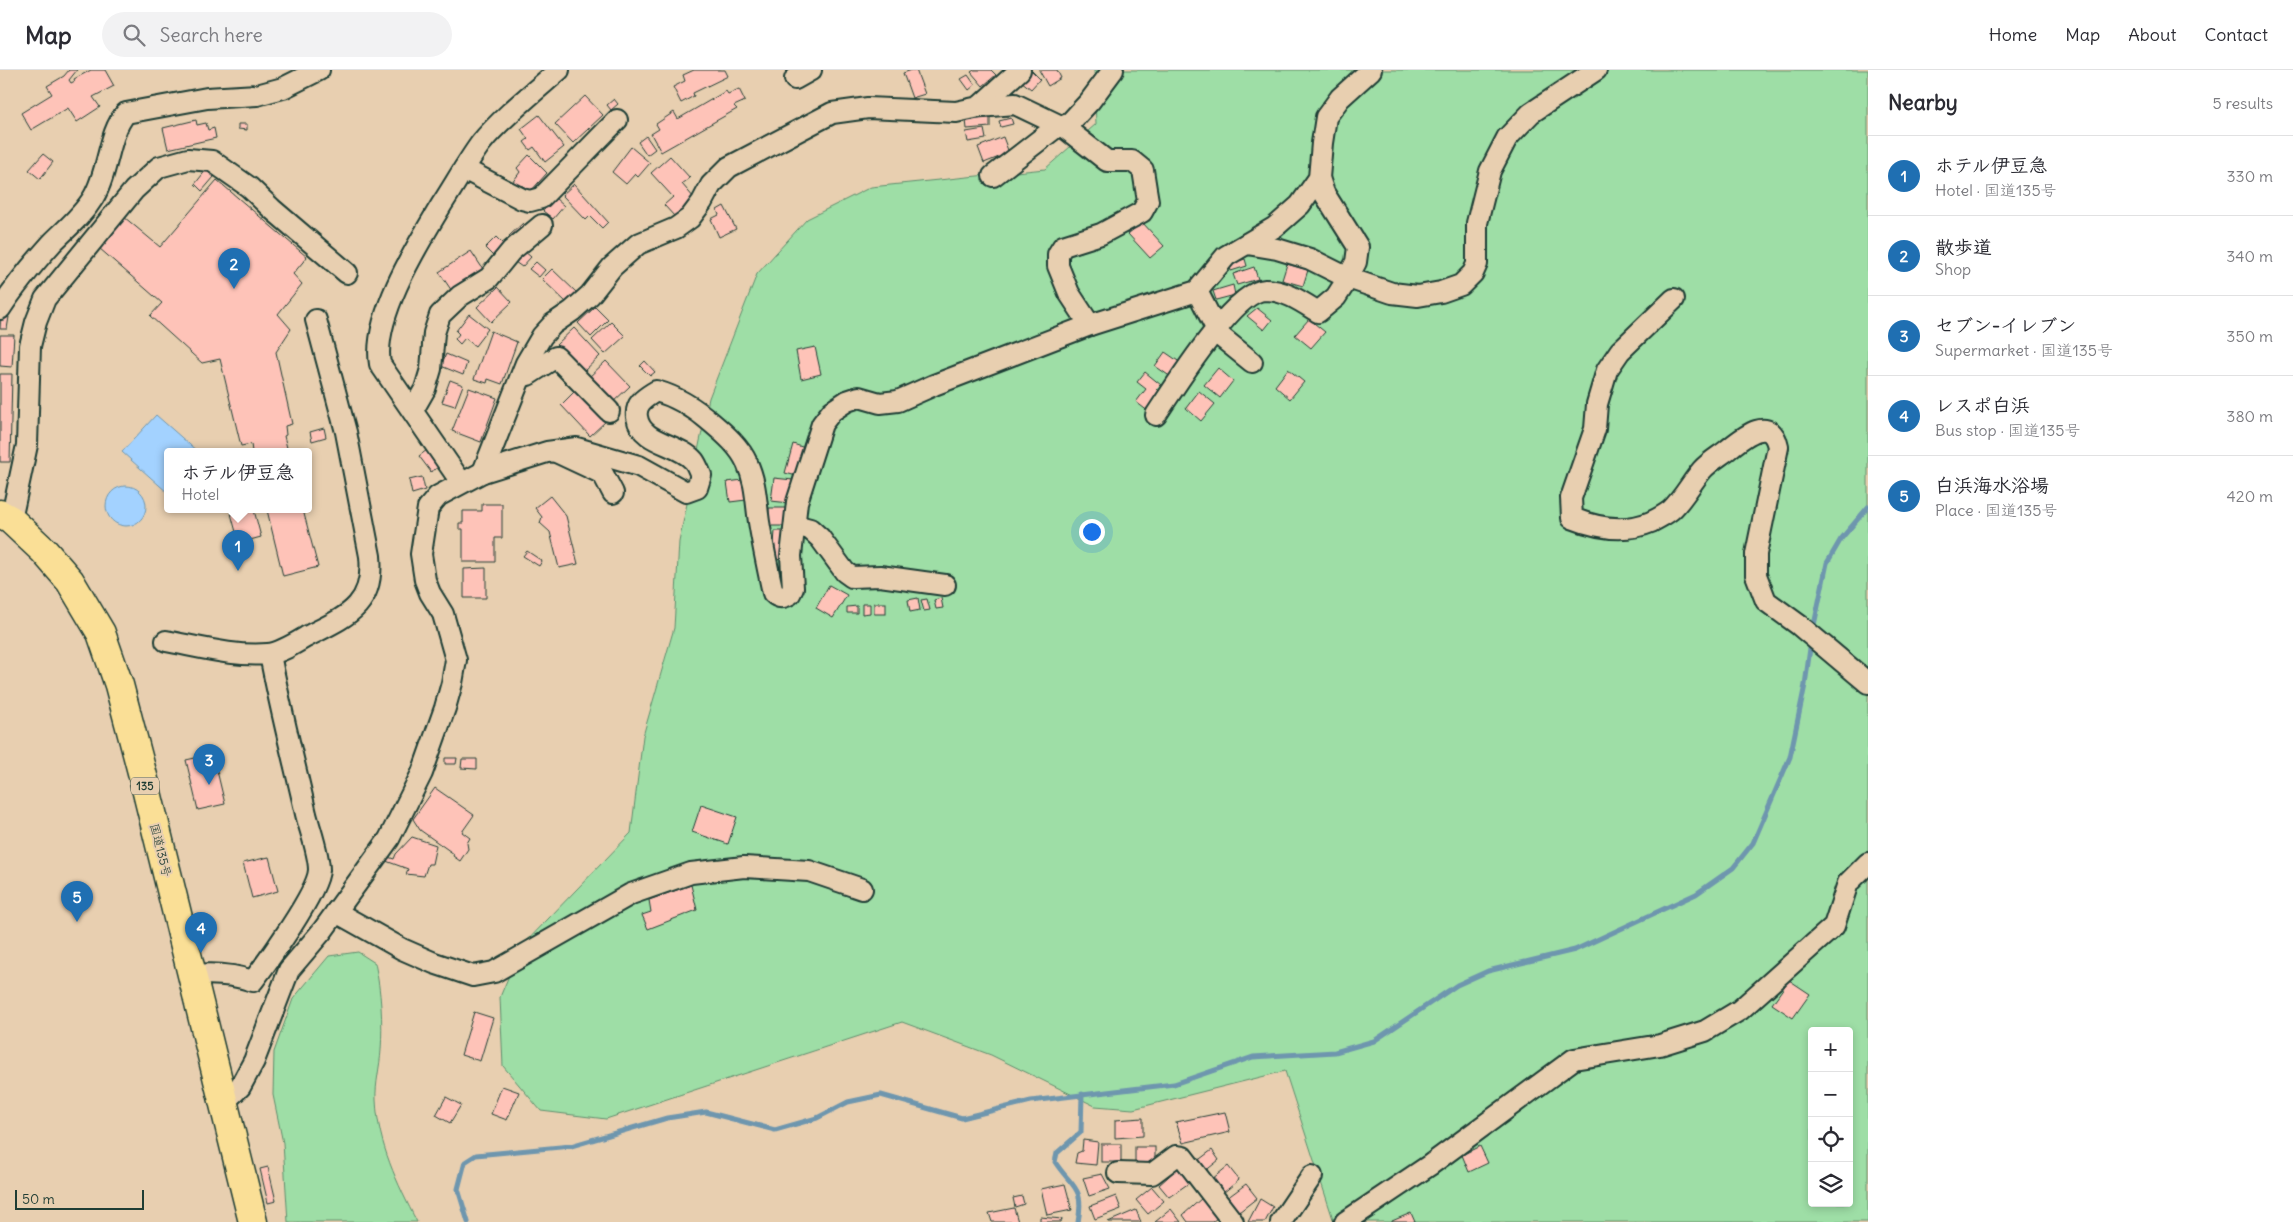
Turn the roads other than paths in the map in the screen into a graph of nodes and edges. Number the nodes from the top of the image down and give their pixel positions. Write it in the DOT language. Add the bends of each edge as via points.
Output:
graph roads {
  1 [pos="319,70"];
  2 [pos="559,70"];
  3 [pos="1020,70"];
  4 [pos="1113,70"];
  5 [pos="1371,70"];
  6 [pos="1596,70"];
  7 [pos="979,107"];
  8 [pos="617,120"];
  9 [pos="1062,126"];
  10 [pos="464,169"];
  11 [pos="993,176"];
  12 [pos="1319,178"];
  13 [pos="542,225"];
  14 [pos="1247,244"];
  15 [pos="347,273"];
  16 [pos="1348,278"];
  17 [pos="1197,291"];
  18 [pos="1674,299"];
  19 [pos="0,308"];
  20 [pos="316,320"];
  21 [pos="1090,324"];
  22 [pos="1216,328"];
  23 [pos="1252,362"];
  24 [pos="521,377"];
  25 [pos="413,410"];
  26 [pos="609,411"];
  27 [pos="1156,415"];
  28 [pos="554,452"];
  29 [pos="483,472"];
  30 [pos="461,482"];
  31 [pos="613,493"];
  32 [pos="6,517"];
  33 [pos="795,525"];
  34 [pos="945,585"];
  35 [pos="166,642"];
  36 [pos="270,654"];
  37 [pos="1868,683"];
  38 [pos="1868,863"];
  39 [pos="862,889"];
  40 [pos="336,912"];
  41 [pos="192,975"];
  42 [pos="224,1102"];
  43 [pos="1118,1173"];
  44 [pos="1312,1176"];
  45 [pos="253,1222"];
  46 [pos="1233,1222"];
  47 [pos="1280,1222"];
  48 [pos="1345,1222"];
  1 -- 19 [label="street" via="283,88 257,95 207,98 126,113 114,135 102,180 93,198 76,221 45,250"];
  2 -- 10 [label="street" via="482,142"];
  3 -- 7 [label="street"];
  4 -- 9 [label="street" via="1090,101"];
  5 -- 12 [label="street" via="1340,98 1326,118"];
  6 -- 16 [label="street" via="1531,113 1507,138 1490,172 1477,224 1477,264 1461,285 1418,296 1392,293"];
  7 -- 9 [label="street" via="1015,104"];
  7 -- 24 [label="street" via="956,112 868,108 832,112 729,167 710,186 690,218 676,228 638,244 612,267 590,295 553,324 542,336"];
  8 -- 10 [label="street" via="535,201 522,198"];
  9 -- 11 [label="street"];
  9 -- 21 [label="street" via="1107,161 1132,161 1143,170 1148,200 1142,212 1124,224 1064,246 1058,254 1058,266 1069,293"];
  10 -- 25 [label="street" via="399,280 380,336 380,364"];
  12 -- 14 [label="street" via="1300,205 1275,227"];
  12 -- 16 [label="street" via="1324,192 1358,247 1356,262"];
  13 -- 25 [label="street" via="511,251 489,278 460,296 440,315 434,334 431,369"];
  14 -- 16 [label="street" via="1310,259"];
  14 -- 17 [label="street" via="1226,256"];
  15 -- 32 [label="street" via="249,187 212,161 188,160 159,167 134,190 45,299 30,346 27,445"];
  16 -- 22 [label="street" via="1336,296 1318,312 1300,300 1264,290 1248,296"];
  17 -- 21 [label="street"];
  17 -- 22 [label="street"];
  18 -- 37 [label="street" via="1620,351 1607,370 1597,404 1595,429 1571,498 1572,518 1592,526 1618,528 1650,522 1670,510 1703,469 1747,434 1761,429 1770,432 1776,437 1778,447 1756,554 1756,575 1766,601"];
  20 -- 36 [label="street" via="346,432 372,571 369,586 354,611"];
  21 -- 33 [label="street" via="898,401 880,403 859,397 847,400 822,424 798,502"];
  22 -- 23 [label="street" via="1220,336"];
  22 -- 27 [label="street"];
  24 -- 26 [label="street" via="556,357"];
  24 -- 29 [label="street"];
  25 -- 30 [label="street"];
  28 -- 29 [label="street"];
  28 -- 31 [label="street" via="602,474"];
  28 -- 33 [label="street" via="577,448 639,466 686,492 697,488 701,475 694,461 677,448 646,433 637,420 636,410 642,400 656,391 666,394 703,415 728,437 747,462 755,485 773,593 777,597 784,598 793,588 791,556"];
  29 -- 30 [label="street"];
  30 -- 40 [label="street" via="438,496 428,508 421,554 430,594 443,614 450,634 456,660 452,683 422,773 407,806 389,839"];
  32 -- 41 [label="highway, 国道135号 / 135" via="44,551 70,581 101,633 119,685"];
  33 -- 34 [label="street" via="810,529 820,538 844,572 852,577 880,576"];
  35 -- 36 [label="street"];
  36 -- 41 [label="street" via="278,701 319,870 312,890 253,981 212,973"];
  38 -- 48 [label="street" via="1848,883 1834,926 1740,1010 1705,1031 1660,1046 1574,1059 1454,1149"];
  39 -- 40 [label="street" via="809,871 744,868 691,873 631,894 494,972 473,976 402,950"];
  40 -- 42 [label="street" via="289,970 254,1061 240,1087"];
  41 -- 42 [label="highway, 国道135号 / 135"];
  42 -- 45 [label="highway, 国道135号 / 135"];
  43 -- 46 [label="street" via="1152,1174 1176,1156 1183,1157"];
  44 -- 47 [label="street"];
}
